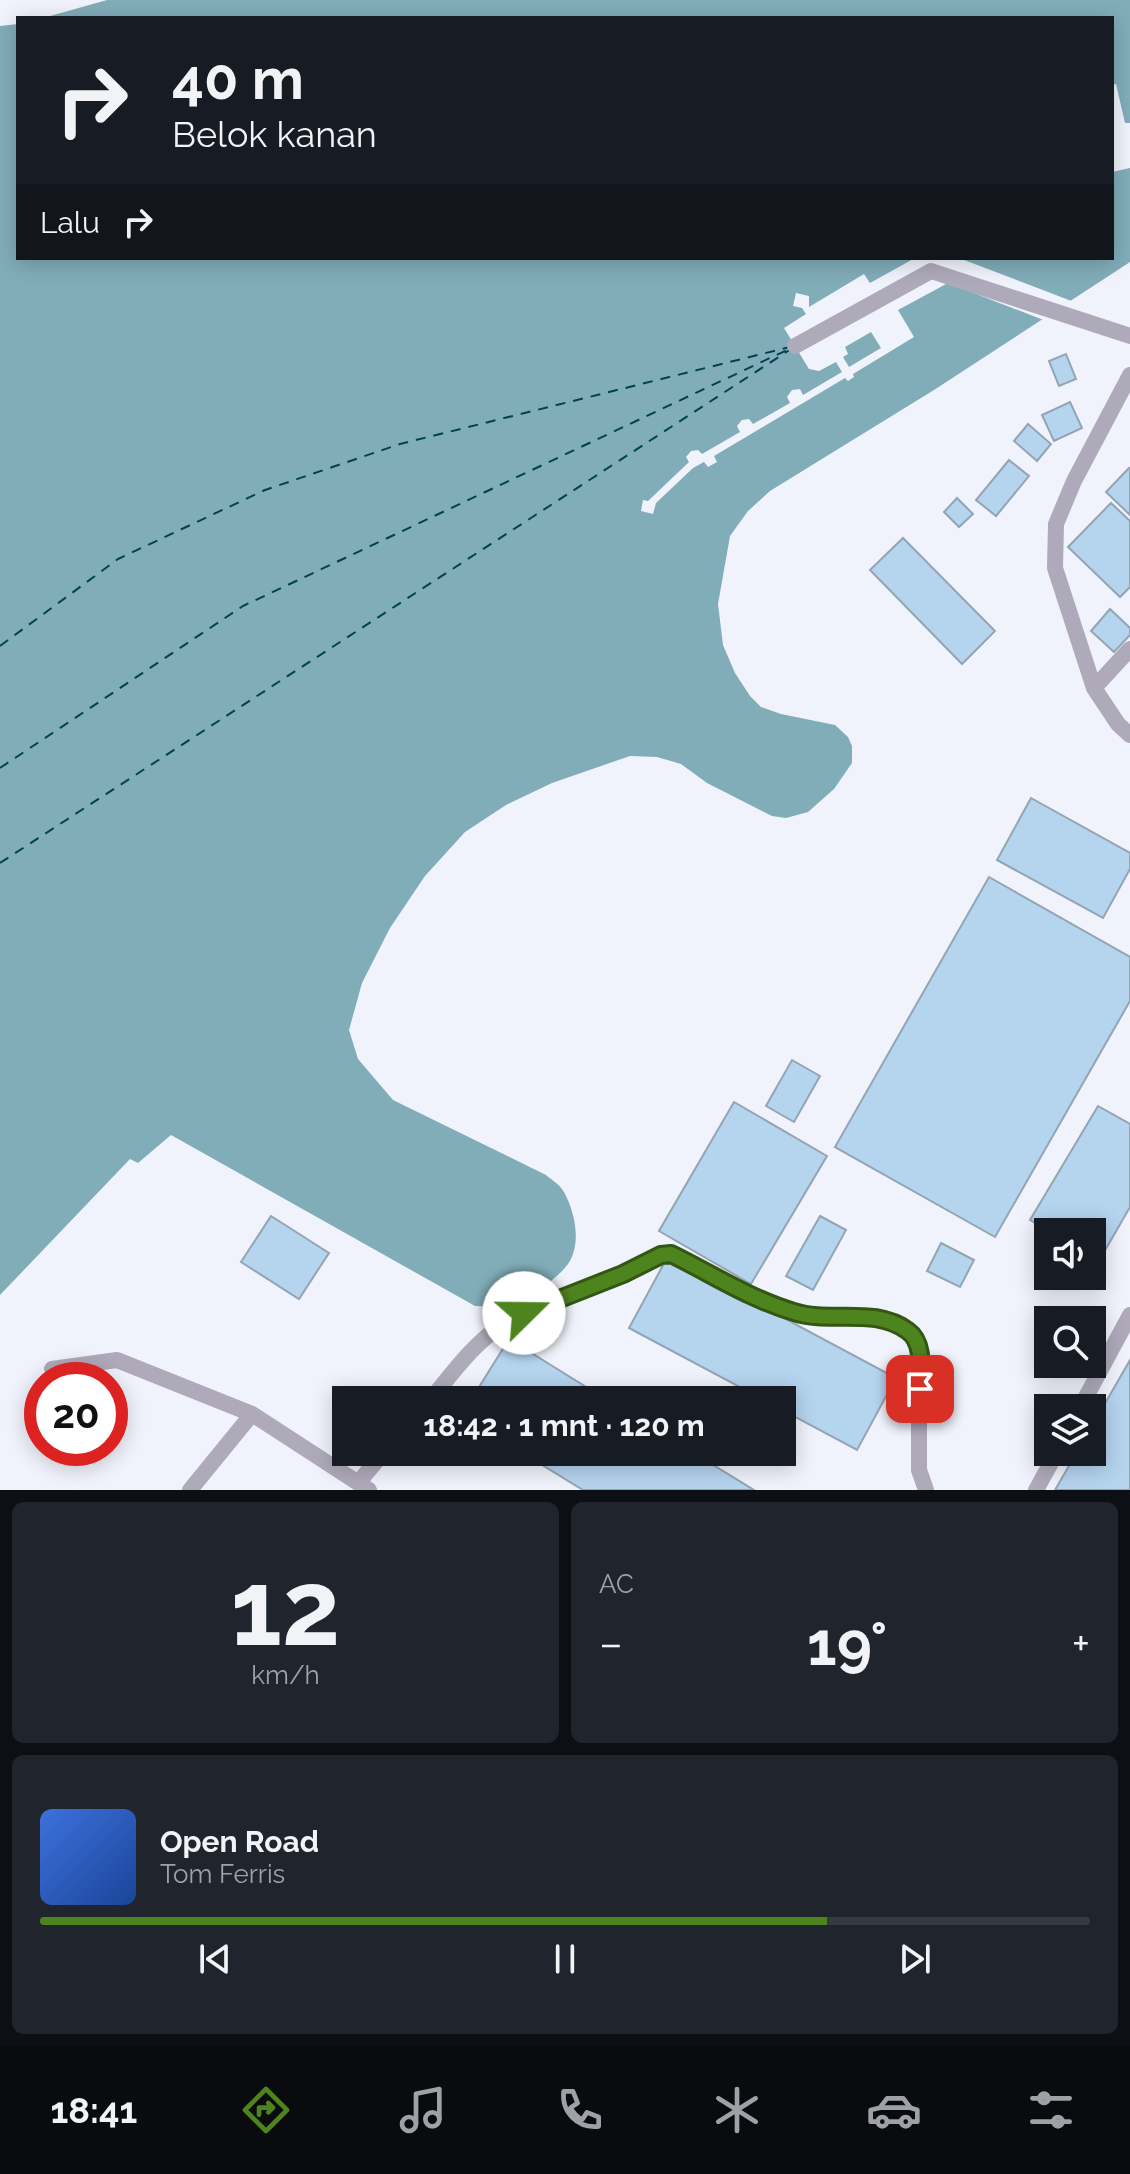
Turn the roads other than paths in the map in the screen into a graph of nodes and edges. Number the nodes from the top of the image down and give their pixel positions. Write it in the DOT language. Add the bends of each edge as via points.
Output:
graph roads {
  1 [pos="1130,336"];
  2 [pos="795,346"];
  3 [pos="1130,375"];
  4 [pos="1130,649"];
  5 [pos="1094,688"];
  6 [pos="1130,735"];
  7 [pos="1130,1315"];
  8 [pos="128,1364"];
  9 [pos="442,1386"];
  10 [pos="1088,1394"];
  11 [pos="252,1414"];
  12 [pos="375,1466"];
  13 [pos="1049,1466"];
  14 [pos="363,1486"];
  15 [pos="190,1490"];
  16 [pos="926,1490"];
  17 [pos="1036,1490"];
  1 -- 2 [label="lane" via="931,271"];
  3 -- 5 [label="lane" via="1056,524 1055,568"];
  4 -- 5 [label="lane"];
  5 -- 6 [label="lane"];
  7 -- 10 [label="lane"];
  8 -- 11 [label="lane"];
  9 -- 16 [label="lane" via="502,1325 671,1254 794,1312 872,1316 911,1333 920,1363 919,1470"];
  11 -- 14 [label="lane"];
  11 -- 15 [label="lane"];
  12 -- 14 [label="lane"];
  13 -- 17 [label="lane"];
}
